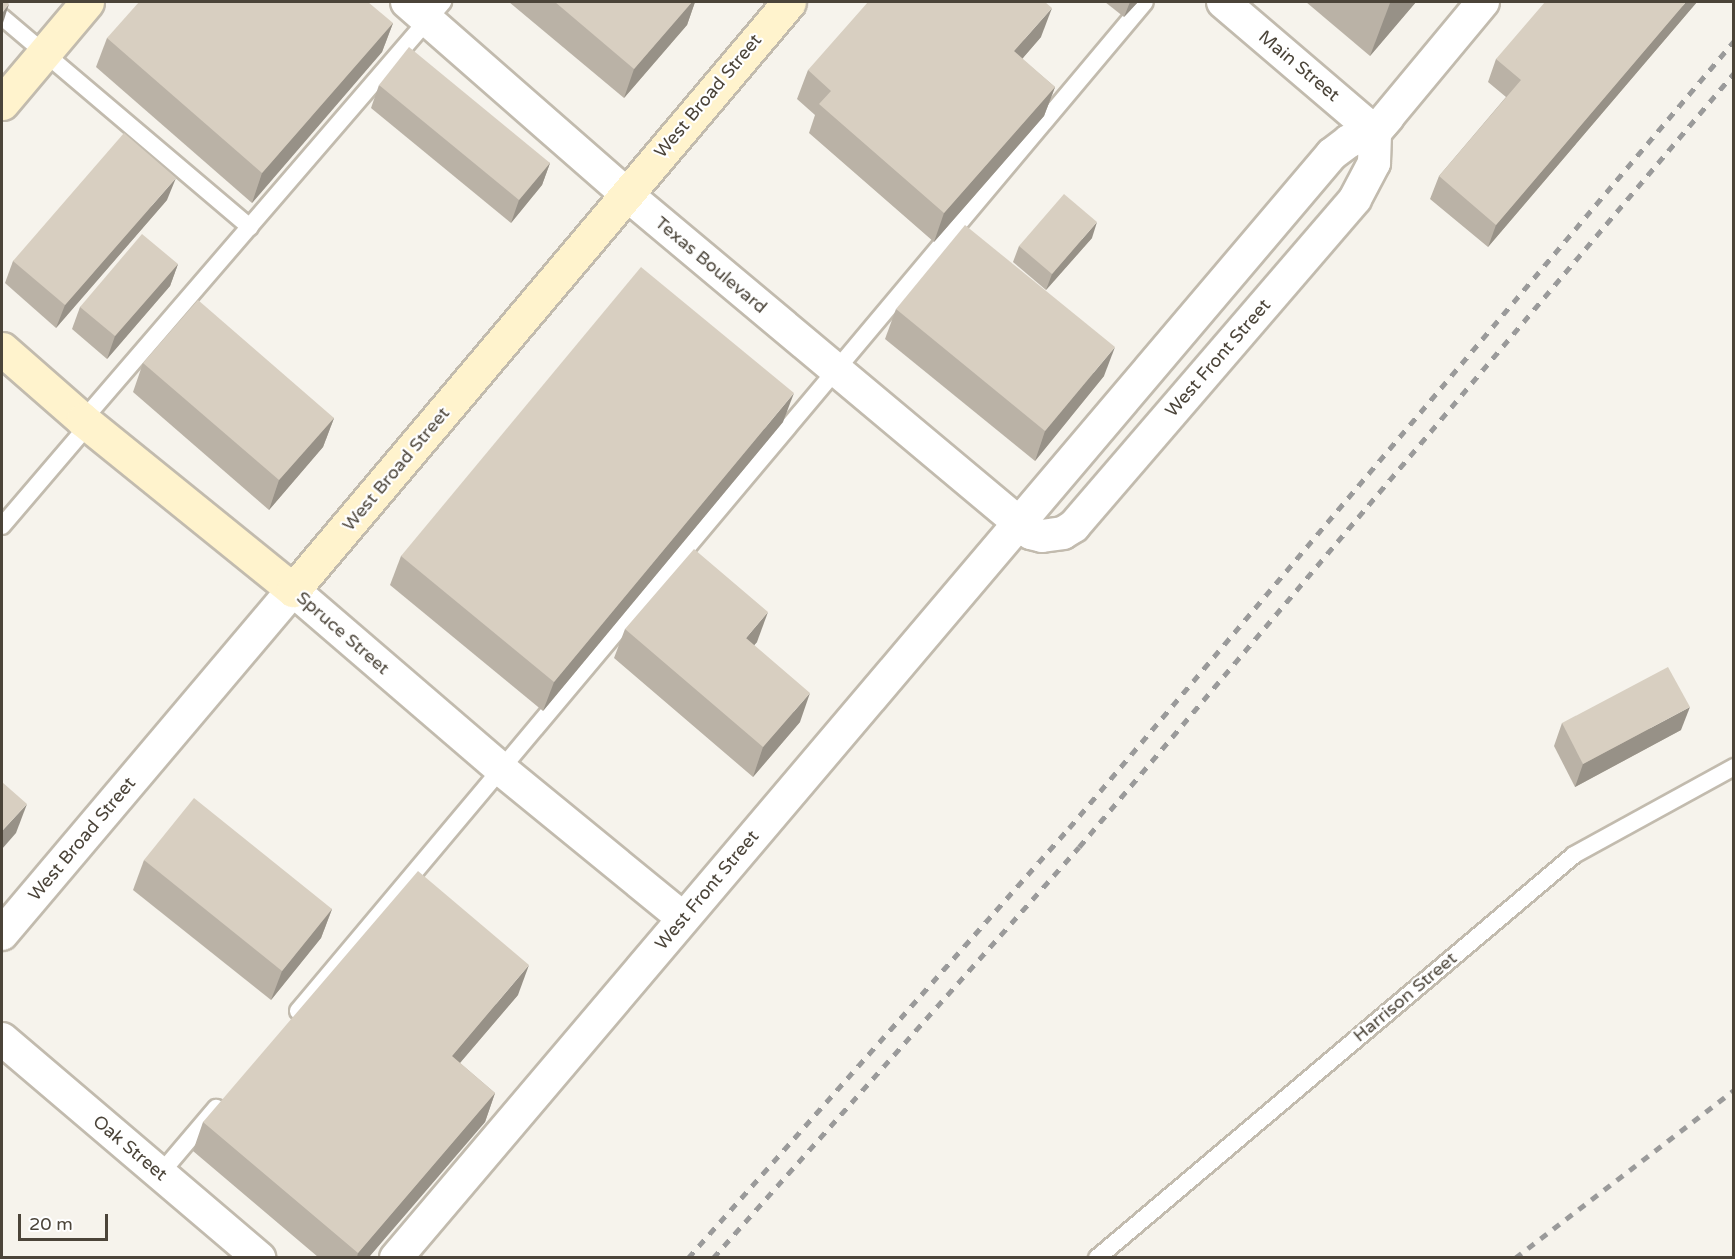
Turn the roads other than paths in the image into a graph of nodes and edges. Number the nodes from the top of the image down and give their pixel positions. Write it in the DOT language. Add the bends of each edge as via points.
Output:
graph roads {
  1 [pos="87,2"];
  2 [pos="789,2"];
  3 [pos="1145,2"];
  4 [pos="1223,2"];
  5 [pos="1484,2"];
  6 [pos="426,7"];
  7 [pos="2,17"];
  8 [pos="43,53"];
  9 [pos="2,103"];
  10 [pos="1375,132"];
  11 [pos="626,193"];
  12 [pos="250,227"];
  13 [pos="2,349"];
  14 [pos="837,370"];
  15 [pos="86,422"];
  16 [pos="1020,523"];
  17 [pos="2,526"];
  18 [pos="293,590"];
  19 [pos="1734,767"];
  20 [pos="502,770"];
  21 [pos="683,918"];
  22 [pos="2,934"];
  23 [pos="289,1022"];
  24 [pos="2,1039"];
  25 [pos="229,1093"];
  26 [pos="160,1174"];
  27 [pos="259,1257"];
  28 [pos="396,1257"];
  29 [pos="1097,1257"];
  1 -- 8 [label="street"];
  2 -- 11 [label="street, West Broad Street"];
  3 -- 14 [label="lane"];
  4 -- 10 [label="street, Main Street"];
  5 -- 10 [label="street, West Front Street"];
  6 -- 11 [label="street, Texas Boulevard"];
  6 -- 12 [label="lane"];
  7 -- 8 [label="lane"];
  8 -- 9 [label="street"];
  8 -- 12 [label="lane"];
  10 -- 16 [label="street, West Front Street" via="1349,141 1332,154"];
  10 -- 16 [label="street, West Front Street" via="1374,163 1355,199 1074,526 1062,533 1042,536"];
  11 -- 14 [label="street, Texas Boulevard"];
  11 -- 18 [label="street, West Broad Street"];
  12 -- 15 [label="lane"];
  13 -- 15 [label="street, Spruce Street"];
  14 -- 16 [label="street, Texas Boulevard"];
  14 -- 20 [label="lane"];
  15 -- 17 [label="lane"];
  15 -- 18 [label="street, Spruce Street"];
  16 -- 21 [label="street, West Front Street"];
  18 -- 20 [label="street, Spruce Street"];
  18 -- 22 [label="street, West Broad Street"];
  19 -- 29 [label="lane, Harrison Street" via="1574,855"];
  20 -- 21 [label="street, Spruce Street"];
  20 -- 23 [label="lane"];
  21 -- 28 [label="street, West Front Street"];
  24 -- 26 [label="street, Oak Street"];
  25 -- 26 [label="lane"];
  26 -- 27 [label="street, Oak Street"];
}
